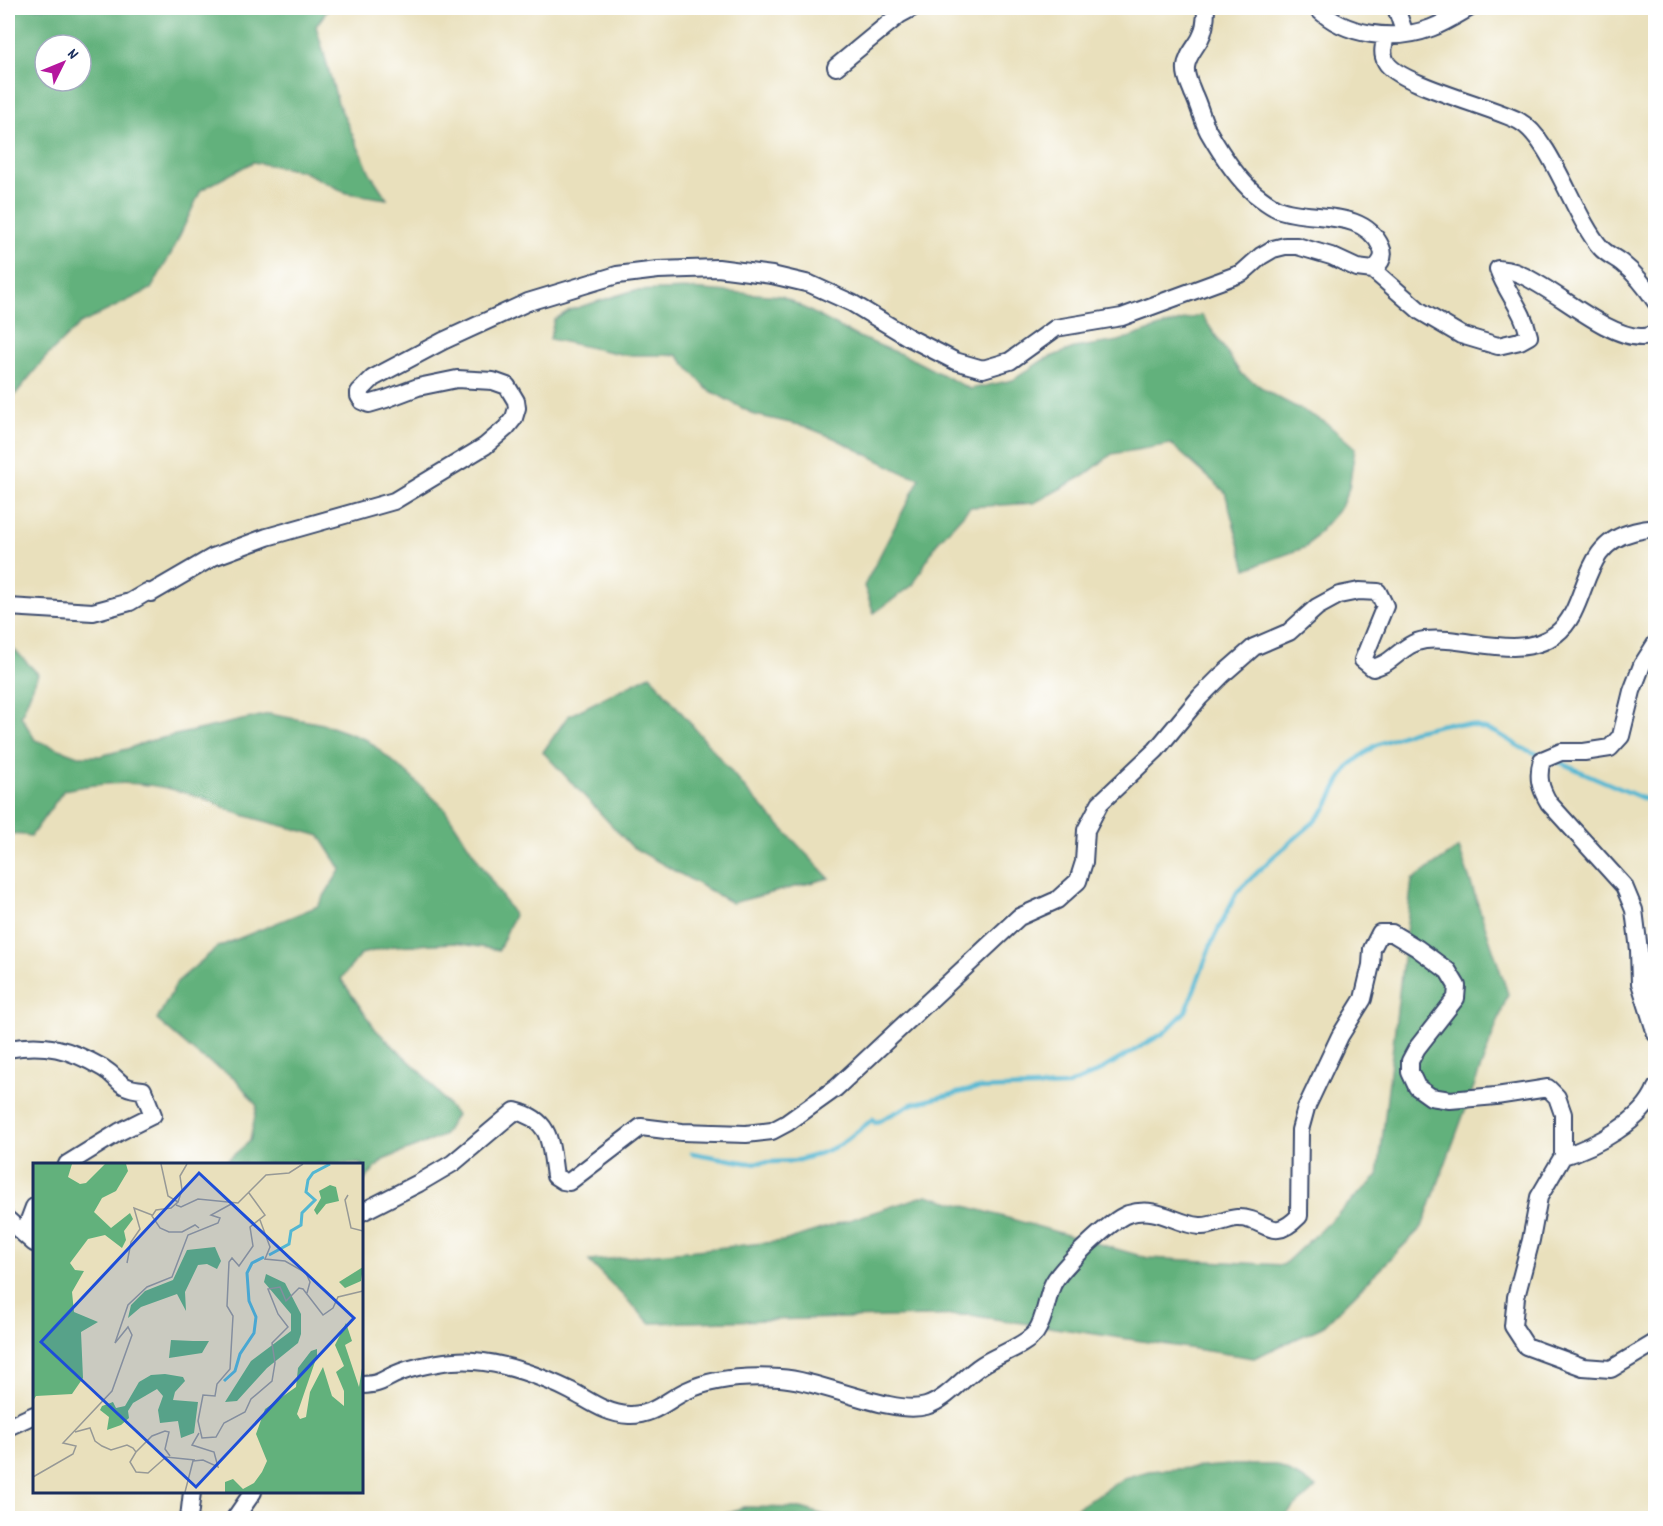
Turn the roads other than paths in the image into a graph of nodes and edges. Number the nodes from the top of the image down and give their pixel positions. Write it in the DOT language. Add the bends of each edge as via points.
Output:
graph roads {
  1 [pos="912,8"];
  2 [pos="1206,8"];
  3 [pos="1317,8"];
  4 [pos="1396,8"];
  5 [pos="1469,8"];
  6 [pos="1406,34"];
  7 [pos="1386,36"];
  8 [pos="836,67"];
  9 [pos="1372,270"];
  10 [pos="1656,302"];
  11 [pos="1656,334"];
  12 [pos="1656,529"];
  13 [pos="8,607"];
  14 [pos="1656,643"];
  15 [pos="1656,1034"];
  16 [pos="8,1048"];
  17 [pos="1656,1089"];
  18 [pos="1563,1156"];
  19 [pos="69,1163"];
  20 [pos="33,1210"];
  21 [pos="363,1211"];
  22 [pos="8,1220"];
  23 [pos="33,1238"];
  24 [pos="33,1240"];
  25 [pos="1656,1342"];
  26 [pos="363,1385"];
  27 [pos="33,1415"];
  28 [pos="8,1427"];
  29 [pos="192,1493"];
  30 [pos="251,1493"];
  31 [pos="189,1518"];
  32 [pos="235,1518"];
  1 -- 8 [label="street"];
  2 -- 9 [label="street" via="1201,37 1186,65 1186,78 1208,131 1253,192 1278,209 1345,219 1374,235 1383,254"];
  3 -- 7 [label="street" via="1339,24"];
  4 -- 6 [label="street"];
  5 -- 6 [label="street" via="1431,28"];
  6 -- 7 [label="street"];
  7 -- 10 [label="street" via="1382,51 1386,63 1396,72 1522,122 1539,141 1601,248 1640,278"];
  9 -- 11 [label="street" via="1420,310 1451,329 1498,346 1530,336 1525,318 1498,269 1516,272 1624,334"];
  9 -- 13 [label="street" via="1297,246 1273,249 1242,273 1122,317 1056,328 1010,361 983,369 955,361 810,284 718,268 617,275 528,302 373,378 359,392 362,401 369,404 457,379 493,381 507,386 516,401 514,418 485,446 394,501 267,537 213,557 130,602 93,612"];
  12 -- 21 [label="street" via="1628,533 1611,541 1596,557 1571,615 1558,633 1542,644 1491,646 1425,640 1373,668 1364,660 1385,606 1378,592 1359,591 1339,595 1317,607 1289,632 1254,647 1200,697 1156,750 1100,803 1086,830 1078,881 1057,900 1019,917 836,1088 772,1131 746,1134 641,1127 569,1182 555,1176 544,1127 531,1115 515,1111 453,1163"];
  14 -- 15 [label="street" via="1638,674 1621,736 1610,748 1561,752 1542,760 1539,770 1540,788 1549,803 1624,886 1634,910 1640,983"];
  16 -- 19 [label="street" via="52,1046 69,1051 105,1069 127,1089 142,1090 153,1115"];
  17 -- 18 [label="street" via="1636,1117 1584,1150"];
  18 -- 25 [label="street" via="1539,1197 1513,1326 1526,1346 1584,1367 1611,1369"];
  18 -- 26 [label="street" via="1563,1114 1557,1097 1548,1088 1450,1100 1431,1097 1417,1087 1410,1061 1456,998 1457,987 1448,971 1417,948 1392,933 1380,933 1372,949 1362,999 1306,1108 1300,1130 1299,1216 1279,1230 1239,1218 1202,1226 1148,1211 1126,1215 1099,1232 1053,1284 1036,1332 1028,1340 981,1365 926,1406 903,1407 808,1381 731,1378 686,1391 651,1413 630,1415 608,1412 569,1390 509,1367 473,1361 430,1365 401,1372 379,1384"];
  20 -- 23 [label="street" via="28,1223"];
  22 -- 24 [label="street"];
  27 -- 28 [label="street"];
  29 -- 31 [label="street"];
  30 -- 32 [label="street"];
}
